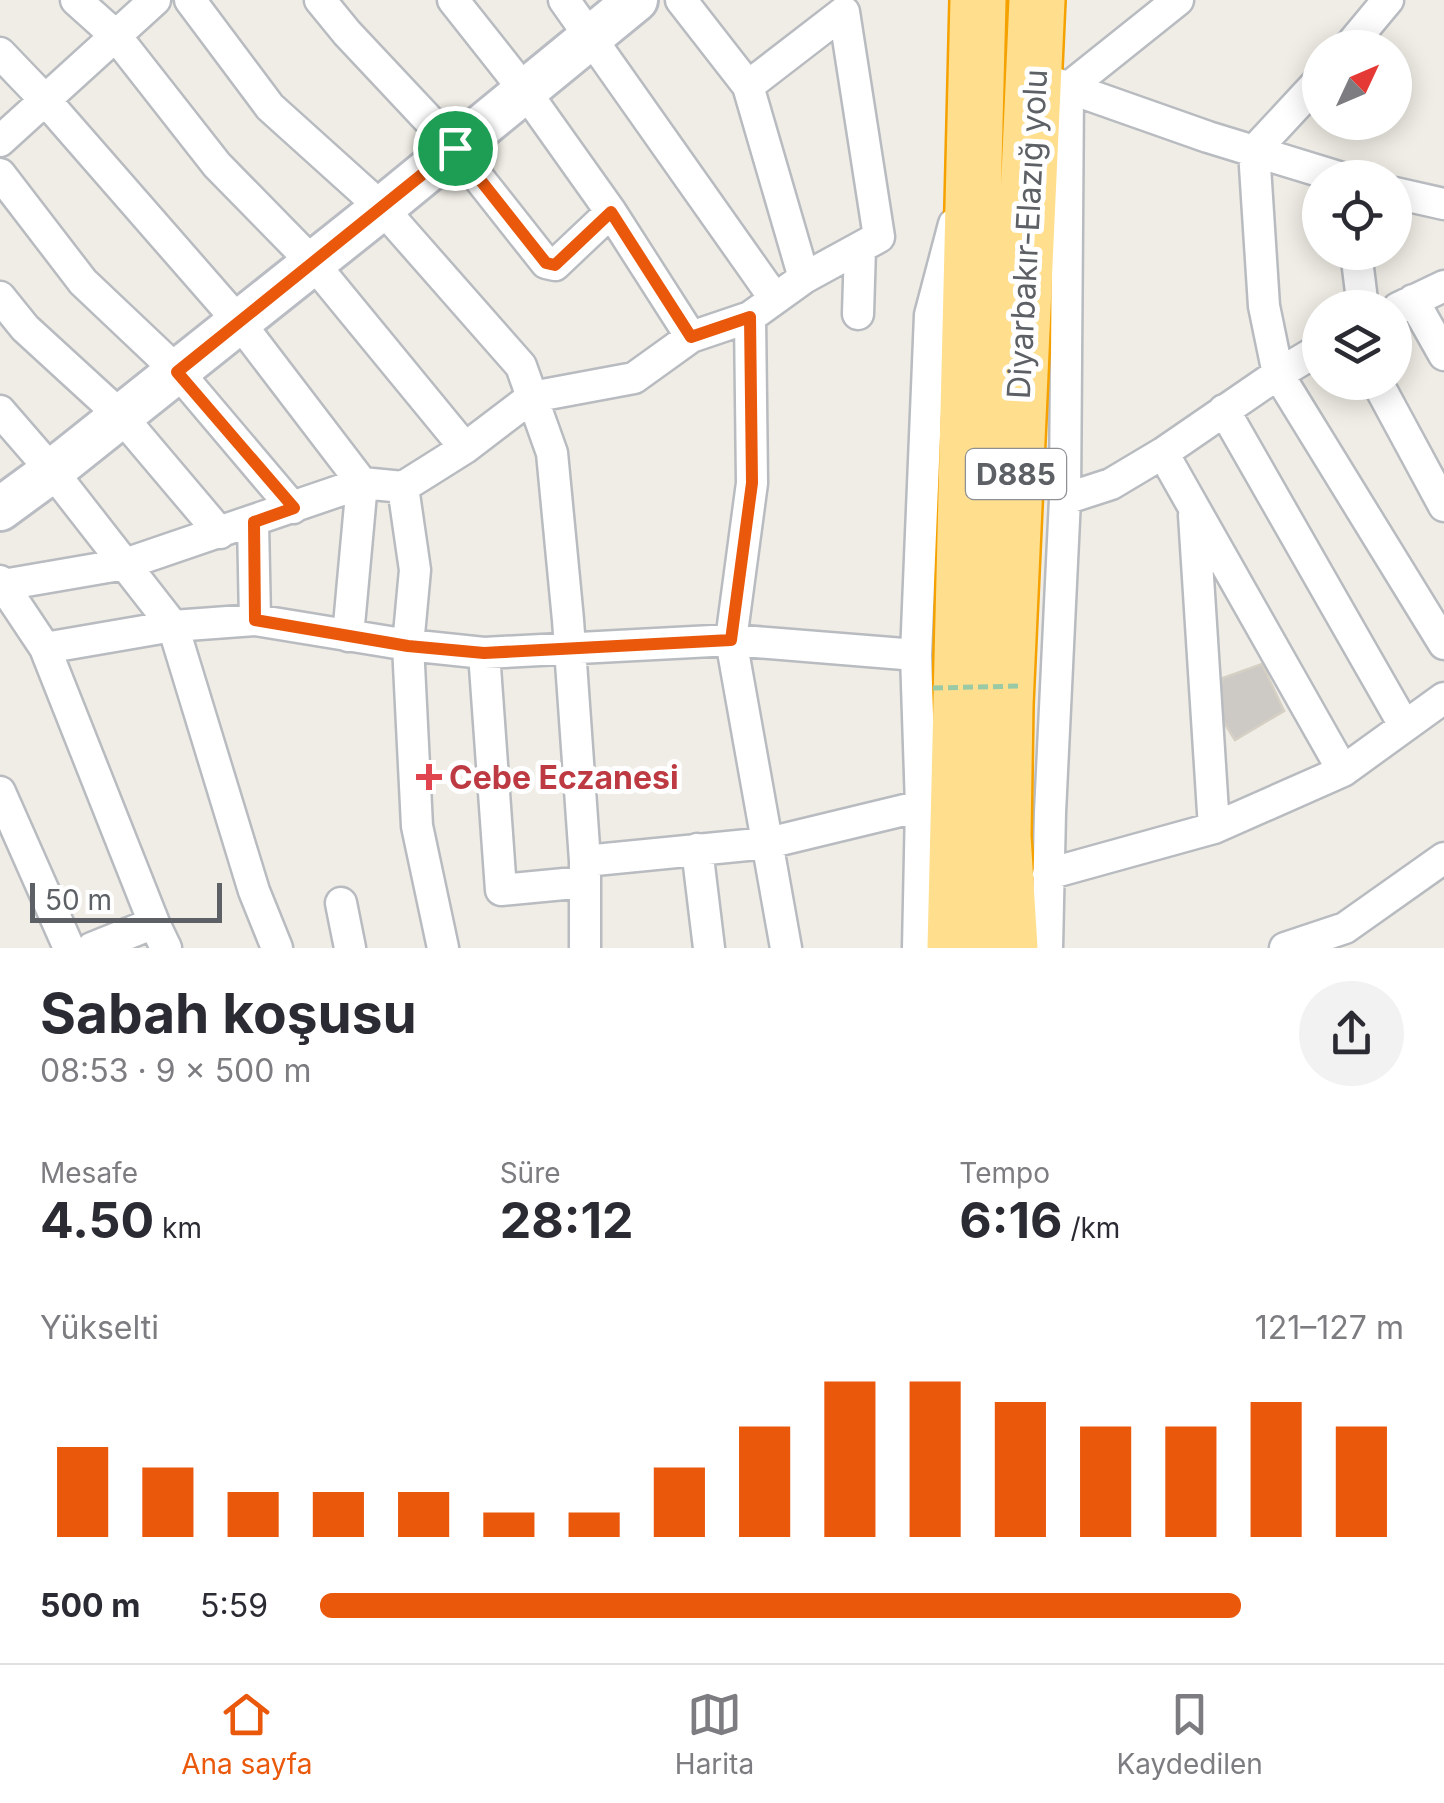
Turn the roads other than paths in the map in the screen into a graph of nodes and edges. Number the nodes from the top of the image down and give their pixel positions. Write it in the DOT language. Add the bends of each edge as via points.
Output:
graph roads {
  1 [pos="76,0"];
  2 [pos="155,0"];
  3 [pos="190,0"];
  4 [pos="320,0"];
  5 [pos="453,0"];
  6 [pos="564,0"];
  7 [pos="636,0"];
  8 [pos="682,0"];
  9 [pos="978,0"];
  10 [pos="1038,0"];
  11 [pos="1142,0"];
  12 [pos="1178,0"];
  13 [pos="1388,0"];
  14 [pos="852,6"];
  15 [pos="1363,30"];
  16 [pos="1139,31"];
  17 [pos="115,35"];
  18 [pos="592,37"];
  19 [pos="0,53"];
  20 [pos="1052,82"];
  21 [pos="748,86"];
  22 [pos="525,91"];
  23 [pos="1302,99"];
  24 [pos="46,101"];
  25 [pos="0,141"];
  26 [pos="455,148"];
  27 [pos="974,149"];
  28 [pos="1254,151"];
  29 [pos="1302,166"];
  30 [pos="0,174"];
  31 [pos="1412,197"];
  32 [pos="1444,204"];
  33 [pos="382,208"];
  34 [pos="611,212"];
  35 [pos="860,248"];
  36 [pos="313,263"];
  37 [pos="804,278"];
  38 [pos="1444,286"];
  39 [pos="0,297"];
  40 [pos="775,299"];
  41 [pos="1412,301"];
  42 [pos="858,314"];
  43 [pos="1412,315"];
  44 [pos="750,317"];
  45 [pos="239,322"];
  46 [pos="691,337"];
  47 [pos="1444,355"];
  48 [pos="1302,360"];
  49 [pos="177,372"];
  50 [pos="1278,374"];
  51 [pos="532,397"];
  52 [pos="1388,400"];
  53 [pos="1224,410"];
  54 [pos="0,411"];
  55 [pos="121,416"];
  56 [pos="465,448"];
  57 [pos="1163,453"];
  58 [pos="52,471"];
  59 [pos="362,484"];
  60 [pos="404,487"];
  61 [pos="1065,499"];
  62 [pos="1444,506"];
  63 [pos="1194,507"];
  64 [pos="0,508"];
  65 [pos="294,508"];
  66 [pos="254,522"];
  67 [pos="220,533"];
  68 [pos="125,564"];
  69 [pos="1,583"];
  70 [pos="255,620"];
  71 [pos="173,626"];
  72 [pos="348,636"];
  73 [pos="731,640"];
  74 [pos="1444,644"];
  75 [pos="408,646"];
  76 [pos="45,648"];
  77 [pos="570,650"];
  78 [pos="484,653"];
  79 [pos="916,655"];
  80 [pos="1444,698"];
  81 [pos="1404,724"];
  82 [pos="1343,770"];
  83 [pos="0,792"];
  84 [pos="921,806"];
  85 [pos="1214,828"];
  86 [pos="768,842"];
  87 [pos="697,850"];
  88 [pos="1444,858"];
  89 [pos="585,871"];
  90 [pos="1048,874"];
  91 [pos="341,903"];
  92 [pos="160,936"];
  93 [pos="69,948"];
  94 [pos="92,948"];
  95 [pos="277,948"];
  96 [pos="350,948"];
  97 [pos="444,948"];
  98 [pos="585,948"];
  99 [pos="708,948"];
  100 [pos="786,948"];
  101 [pos="918,948"];
  102 [pos="955,948"];
  103 [pos="1010,948"];
  104 [pos="1047,948"];
  105 [pos="1284,948"];
  1 -- 17 [label="street"];
  2 -- 17 [label="street"];
  3 -- 33 [label="street" via="270,107"];
  4 -- 26 [label="street"];
  5 -- 22 [label="street"];
  6 -- 18 [label="street"];
  7 -- 18 [label="street"];
  8 -- 21 [label="street"];
  9 -- 27 [label="highway, Diyarbakır-Elazığ yolu / D885"];
  10 -- 20 [label="highway, Diyarbakır-Elazığ yolu / D885"];
  11 -- 16 [label="street"];
  12 -- 16 [label="street"];
  13 -- 15 [label="street"];
  14 -- 21 [label="street"];
  14 -- 35 [label="street" via="879,237"];
  16 -- 20 [label="street"];
  17 -- 24 [label="street"];
  17 -- 36 [label="street" via="217,164"];
  18 -- 22 [label="street"];
  18 -- 40 [label="street"];
  19 -- 24 [label="street"];
  20 -- 28 [label="street"];
  20 -- 61 [label="street"];
  20 -- 103 [label="highway, Diyarbakır-Elazığ yolu / D885" via="1005,704 1002,836"];
  21 -- 37 [label="street"];
  22 -- 26 [label="street"];
  22 -- 34 [label="street"];
  23 -- 28 [label="street"];
  24 -- 25 [label="street"];
  24 -- 45 [label="street"];
  26 -- 33 [label="street"];
  26 -- 34 [label="street" via="546,263 555,265"];
  27 -- 79 [label="street" via="930,315"];
  27 -- 102 [label="highway, Diyarbakır-Elazığ yolu / D885"];
  28 -- 29 [label="street"];
  28 -- 50 [label="street" via="1264,306"];
  30 -- 49 [label="street" via="83,282"];
  31 -- 32 [label="street"];
  33 -- 36 [label="street"];
  33 -- 51 [label="street" via="521,366"];
  34 -- 46 [label="street"];
  35 -- 37 [label="street"];
  35 -- 42 [label="street"];
  36 -- 45 [label="street"];
  36 -- 56 [label="street"];
  37 -- 40 [label="street"];
  38 -- 41 [label="street"];
  39 -- 55 [label="street"];
  40 -- 44 [label="street"];
  43 -- 47 [label="street"];
  44 -- 46 [label="street"];
  44 -- 73 [label="street" via="752,483"];
  45 -- 49 [label="street"];
  45 -- 59 [label="street"];
  46 -- 51 [label="street" via="634,378"];
  48 -- 50 [label="street"];
  49 -- 55 [label="street"];
  49 -- 65 [label="street"];
  50 -- 53 [label="street"];
  50 -- 74 [label="street"];
  51 -- 56 [label="street"];
  51 -- 77 [label="street" via="552,453"];
  52 -- 62 [label="street"];
  53 -- 57 [label="street"];
  53 -- 81 [label="street"];
  54 -- 58 [label="street"];
  55 -- 58 [label="street"];
  55 -- 67 [label="street"];
  56 -- 60 [label="street"];
  57 -- 61 [label="street" via="1111,484"];
  57 -- 63 [label="street"];
  58 -- 64 [label="street"];
  58 -- 68 [label="street"];
  59 -- 60 [label="street"];
  59 -- 65 [label="street"];
  59 -- 72 [label="street"];
  60 -- 75 [label="street" via="415,570"];
  61 -- 90 [label="street"];
  63 -- 82 [label="street"];
  63 -- 85 [label="street"];
  65 -- 66 [label="street"];
  66 -- 67 [label="street"];
  66 -- 70 [label="street"];
  67 -- 68 [label="street"];
  68 -- 69 [label="street"];
  68 -- 71 [label="street"];
  69 -- 76 [label="street"];
  70 -- 71 [label="street"];
  70 -- 72 [label="street"];
  71 -- 76 [label="street"];
  71 -- 95 [label="street"];
  72 -- 75 [label="street"];
  73 -- 77 [label="street"];
  73 -- 79 [label="street"];
  73 -- 86 [label="street"];
  75 -- 78 [label="street"];
  75 -- 97 [label="street" via="417,826"];
  76 -- 92 [label="street"];
  77 -- 78 [label="street"];
  77 -- 89 [label="street"];
  78 -- 89 [label="street" via="501,890"];
  79 -- 84 [label="street"];
  80 -- 81 [label="street"];
  81 -- 82 [label="street"];
  82 -- 85 [label="street"];
  83 -- 93 [label="street"];
  84 -- 86 [label="street"];
  84 -- 101 [label="street"];
  85 -- 90 [label="street"];
  86 -- 87 [label="street"];
  86 -- 100 [label="street"];
  87 -- 89 [label="street"];
  87 -- 99 [label="street"];
  88 -- 105 [label="street" via="1345,928"];
  89 -- 98 [label="street"];
  90 -- 104 [label="street"];
  91 -- 96 [label="street"];
  92 -- 94 [label="street"];
}
